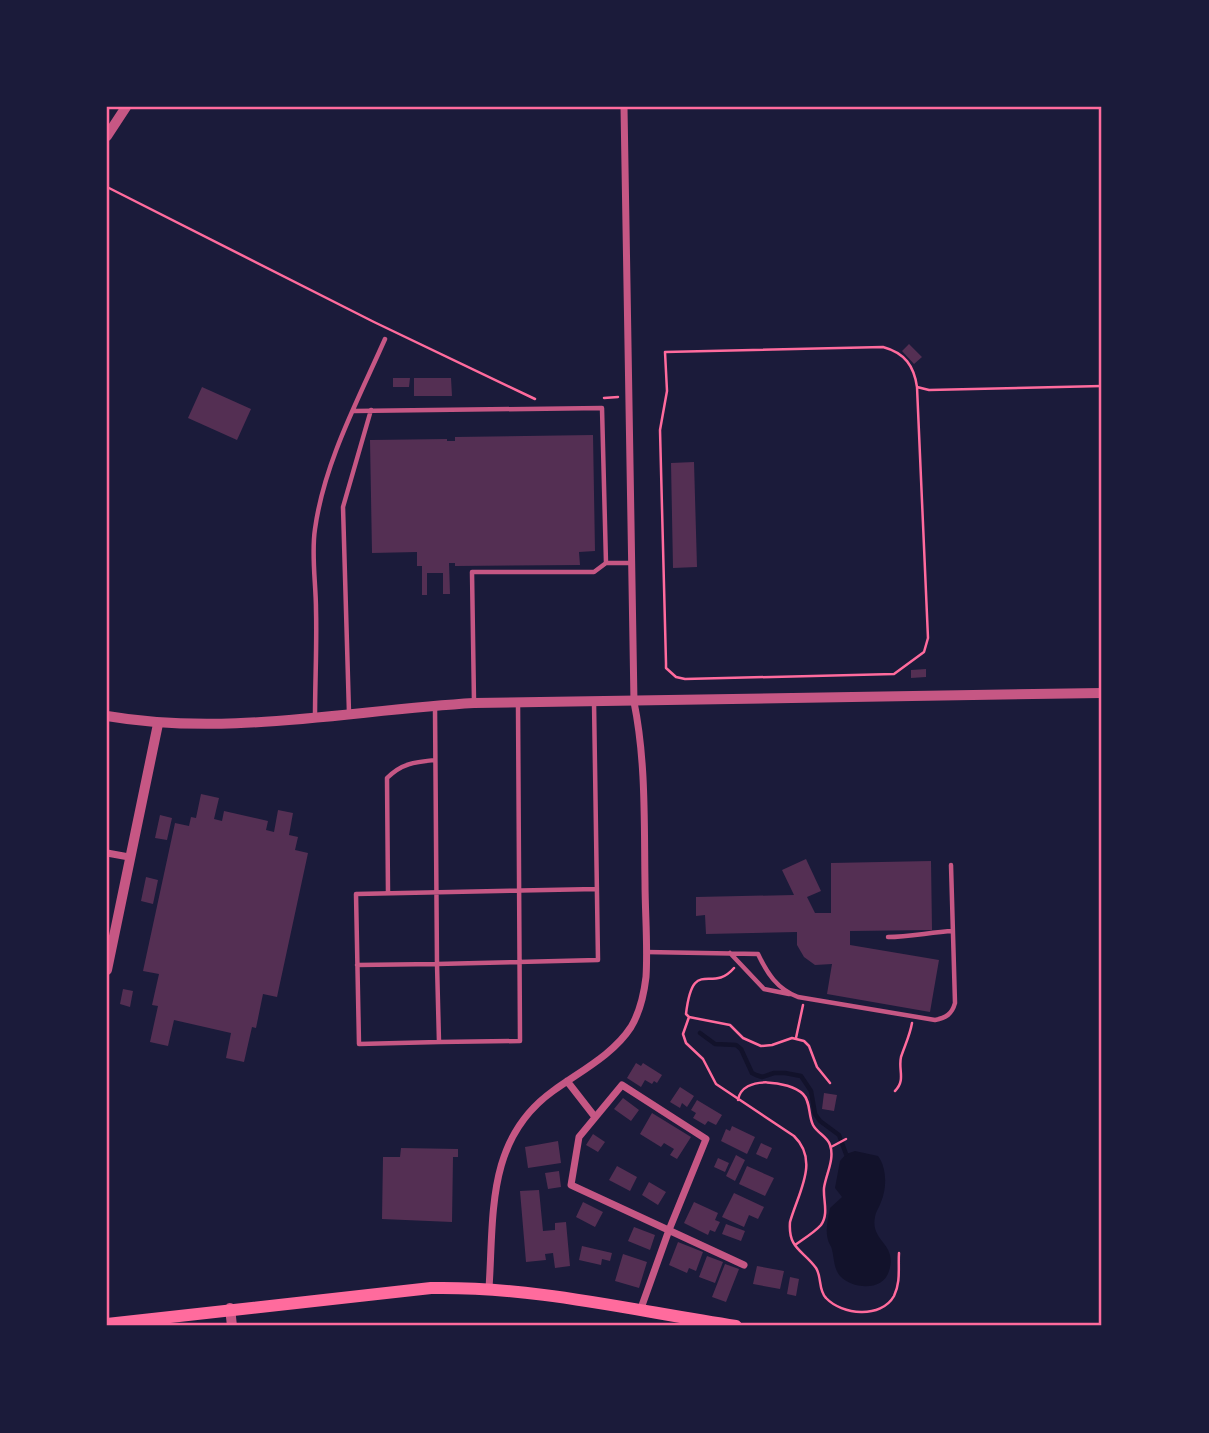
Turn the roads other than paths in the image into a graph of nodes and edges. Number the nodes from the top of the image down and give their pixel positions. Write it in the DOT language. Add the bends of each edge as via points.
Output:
graph roads {
  1 [pos="126,107"];
  2 [pos="624,107"];
  3 [pos="107,136"];
  4 [pos="385,339"];
  5 [pos="371,410"];
  6 [pos="354,411"];
  7 [pos="606,563"];
  8 [pos="633,563"];
  9 [pos="1102,693"];
  10 [pos="518,702"];
  11 [pos="594,702"];
  12 [pos="634,702"];
  13 [pos="474,703"];
  14 [pos="435,705"];
  15 [pos="349,714"];
  16 [pos="107,716"];
  17 [pos="314,718"];
  18 [pos="158,724"];
  19 [pos="435,760"];
  20 [pos="107,853"];
  21 [pos="129,858"];
  22 [pos="951,865"];
  23 [pos="597,889"];
  24 [pos="518,891"];
  25 [pos="436,892"];
  26 [pos="388,893"];
  27 [pos="953,931"];
  28 [pos="888,937"];
  29 [pos="645,952"];
  30 [pos="730,953"];
  31 [pos="519,962"];
  32 [pos="437,964"];
  33 [pos="357,965"];
  34 [pos="107,970"];
  35 [pos="790,994"];
  36 [pos="439,1042"];
  37 [pos="567,1081"];
  38 [pos="595,1117"];
  39 [pos="669,1230"];
  40 [pos="744,1265"];
  41 [pos="489,1288"];
  42 [pos="230,1308"];
  43 [pos="640,1312"];
  44 [pos="107,1324"];
  45 [pos="232,1326"];
  46 [pos="736,1326"];
  1 -- 3 [label="street"];
  2 -- 8 [label="street"];
  4 -- 6 [label="lane"];
  5 -- 6 [label="lane"];
  5 -- 7 [label="lane" via="603,408"];
  5 -- 15 [label="lane" via="343,507"];
  6 -- 17 [label="lane" via="325,484 314,532"];
  7 -- 8 [label="lane"];
  7 -- 13 [label="lane" via="594,572 472,572"];
  8 -- 12 [label="street"];
  9 -- 12 [label="street"];
  10 -- 11 [label="street"];
  10 -- 13 [label="street"];
  10 -- 24 [label="lane"];
  11 -- 12 [label="street"];
  11 -- 23 [label="lane"];
  12 -- 29 [label="street" via="643,771"];
  13 -- 14 [label="street"];
  14 -- 15 [label="street"];
  14 -- 19 [label="lane"];
  15 -- 17 [label="street"];
  16 -- 18 [label="street"];
  17 -- 18 [label="street"];
  18 -- 21 [label="street"];
  19 -- 25 [label="lane"];
  19 -- 26 [label="lane" via="408,763 387,778"];
  20 -- 21 [label="street"];
  21 -- 34 [label="street"];
  22 -- 27 [label="lane"];
  23 -- 24 [label="lane"];
  23 -- 31 [label="lane" via="598,960"];
  24 -- 25 [label="lane"];
  24 -- 31 [label="lane"];
  25 -- 26 [label="lane"];
  25 -- 32 [label="lane"];
  26 -- 33 [label="lane" via="356,894"];
  27 -- 28 [label="lane"];
  27 -- 35 [label="lane" via="954,1008 944,1018"];
  29 -- 30 [label="lane"];
  29 -- 37 [label="street" via="643,996 630,1028"];
  30 -- 35 [label="lane" via="764,989"];
  30 -- 35 [label="lane" via="758,954 769,975"];
  31 -- 32 [label="lane"];
  31 -- 36 [label="lane" via="520,1041"];
  32 -- 33 [label="lane"];
  32 -- 36 [label="lane"];
  33 -- 36 [label="lane" via="359,1044"];
  37 -- 38 [label="street"];
  37 -- 41 [label="street" via="531,1109 505,1151 496,1193"];
  38 -- 39 [label="street" via="579,1137 571,1185"];
  38 -- 39 [label="street" via="622,1085 706,1139"];
  39 -- 40 [label="street"];
  39 -- 43 [label="street"];
  41 -- 42 [label="main road" via="431,1288"];
  41 -- 43 [label="main road"];
  42 -- 44 [label="main road"];
  42 -- 45 [label="street"];
  43 -- 46 [label="main road"];
}
